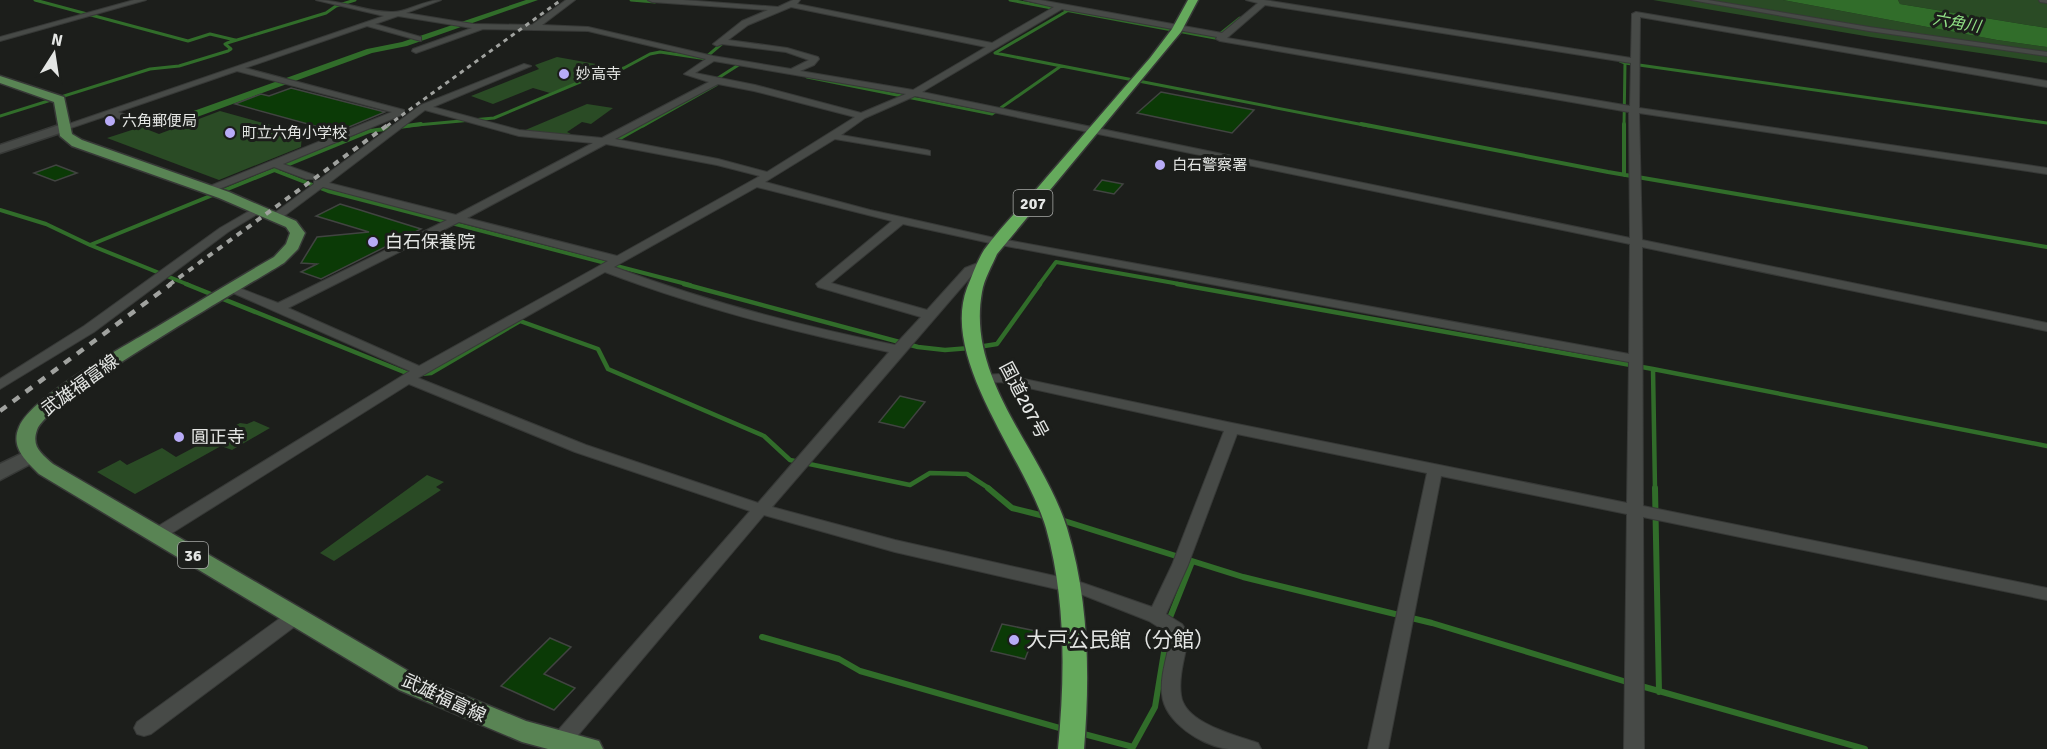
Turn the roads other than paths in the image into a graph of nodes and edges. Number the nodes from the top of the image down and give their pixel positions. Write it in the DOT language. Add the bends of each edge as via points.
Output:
graph roads {
  1 [pos="142,0"];
  2 [pos="320,0"];
  3 [pos="437,0"];
  4 [pos="571,0"];
  5 [pos="652,0"];
  6 [pos="799,0"];
  7 [pos="1028,0"];
  8 [pos="1193,0"];
  9 [pos="1250,0"];
  10 [pos="1695,0"];
  11 [pos="1260,2"];
  12 [pos="343,3"];
  13 [pos="789,4"];
  14 [pos="1058,8"];
  15 [pos="775,10"];
  16 [pos="397,14"];
  17 [pos="367,24"];
  18 [pos="482,27"];
  19 [pos="535,27"];
  20 [pos="1176,30"];
  21 [pos="1220,36"];
  22 [pos="0,39"];
  23 [pos="418,39"];
  24 [pos="723,41"];
  25 [pos="991,47"];
  26 [pos="416,51"];
  27 [pos="2047,54"];
  28 [pos="708,58"];
  29 [pos="1635,64"];
  30 [pos="527,66"];
  31 [pos="237,69"];
  32 [pos="794,70"];
  33 [pos="0,79"];
  34 [pos="720,82"];
  35 [pos="2047,84"];
  36 [pos="910,95"];
  37 [pos="424,107"];
  38 [pos="1628,109"];
  39 [pos="113,110"];
  40 [pos="862,116"];
  41 [pos="140,123"];
  42 [pos="65,128"];
  43 [pos="1095,132"];
  44 [pos="833,136"];
  45 [pos="606,143"];
  46 [pos="0,149"];
  47 [pos="927,153"];
  48 [pos="280,166"];
  49 [pos="2047,171"];
  50 [pos="768,175"];
  51 [pos="314,182"];
  52 [pos="756,183"];
  53 [pos="216,193"];
  54 [pos="258,209"];
  55 [pos="276,217"];
  56 [pos="454,219"];
  57 [pos="902,220"];
  58 [pos="999,242"];
  59 [pos="1636,242"];
  60 [pos="612,264"];
  61 [pos="983,265"];
  62 [pos="222,294"];
  63 [pos="278,308"];
  64 [pos="929,315"];
  65 [pos="2047,327"];
  66 [pos="901,345"];
  67 [pos="1635,364"];
  68 [pos="415,375"];
  69 [pos="982,379"];
  70 [pos="0,385"];
  71 [pos="1232,428"];
  72 [pos="31,455"];
  73 [pos="1436,470"];
  74 [pos="0,473"];
  75 [pos="762,508"];
  76 [pos="1649,514"];
  77 [pos="159,534"];
  78 [pos="1068,586"];
  79 [pos="2047,594"];
  80 [pos="297,616"];
  81 [pos="1165,621"];
  82 [pos="144,728"];
  83 [pos="1072,737"];
  84 [pos="557,745"];
  85 [pos="590,749"];
  86 [pos="1251,749"];
  87 [pos="1378,749"];
  88 [pos="1634,749"];
  1 -- 22 [label="street"];
  2 -- 12 [label="street"];
  3 -- 16 [label="street"];
  4 -- 19 [label="street"];
  5 -- 13 [label="street" via="778,9"];
  6 -- 13 [label="street"];
  7 -- 14 [label="street"];
  8 -- 20 [label="highway, 国道207号 / 207"];
  9 -- 11 [label="street"];
  10 -- 27 [label="street"];
  11 -- 21 [label="street"];
  11 -- 29 [label="street"];
  12 -- 16 [label="street"];
  13 -- 25 [label="street"];
  14 -- 20 [label="street"];
  14 -- 25 [label="street"];
  15 -- 24 [label="street" via="745,23"];
  16 -- 17 [label="street"];
  16 -- 18 [label="street"];
  17 -- 23 [label="street"];
  17 -- 31 [label="street"];
  18 -- 19 [label="street"];
  18 -- 26 [label="street"];
  19 -- 28 [label="street" via="588,28"];
  20 -- 21 [label="street"];
  20 -- 43 [label="highway, 国道207号 / 207"];
  21 -- 38 [label="street"];
  24 -- 28 [label="street"];
  24 -- 32 [label="street" via="815,58"];
  25 -- 36 [label="street"];
  28 -- 32 [label="street"];
  28 -- 34 [label="street" via="688,74"];
  29 -- 35 [label="street" via="1636,14"];
  29 -- 38 [label="street"];
  30 -- 37 [label="street"];
  31 -- 39 [label="street"];
  31 -- 48 [label="street" via="400,112"];
  32 -- 36 [label="street"];
  33 -- 42 [label="main road" via="57,99"];
  34 -- 40 [label="street"];
  34 -- 45 [label="street"];
  36 -- 40 [label="street"];
  36 -- 43 [label="street"];
  37 -- 45 [label="street" via="519,133"];
  37 -- 51 [label="street"];
  38 -- 49 [label="street"];
  38 -- 59 [label="street" via="1636,177"];
  39 -- 41 [label="street"];
  39 -- 42 [label="street"];
  40 -- 44 [label="street"];
  42 -- 46 [label="street"];
  42 -- 53 [label="main road, 武雄福富線" via="66,136 77,143"];
  43 -- 58 [label="highway, 国道207号 / 207"];
  43 -- 59 [label="street"];
  44 -- 47 [label="street"];
  44 -- 50 [label="street"];
  45 -- 50 [label="street" via="718,162"];
  45 -- 56 [label="street"];
  48 -- 51 [label="street"];
  48 -- 53 [label="street"];
  50 -- 52 [label="street"];
  51 -- 55 [label="street"];
  51 -- 56 [label="street"];
  52 -- 57 [label="street"];
  52 -- 60 [label="street"];
  53 -- 54 [label="main road, 武雄福富線"];
  54 -- 55 [label="main road, 武雄福富線"];
  54 -- 70 [label="street" via="89,329"];
  55 -- 62 [label="main road, 武雄福富線" via="291,224 298,233 293,246 279,260"];
  56 -- 60 [label="street"];
  56 -- 63 [label="street"];
  57 -- 58 [label="street"];
  57 -- 64 [label="street" via="822,284"];
  58 -- 61 [label="highway, 国道207号 / 207"];
  58 -- 67 [label="street"];
  59 -- 65 [label="street"];
  59 -- 67 [label="street"];
  60 -- 66 [label="street" via="671,293 850,340"];
  60 -- 68 [label="street"];
  61 -- 64 [label="street" via="969,271"];
  61 -- 69 [label="highway, 国道207号 / 207" via="969,318 972,347"];
  62 -- 63 [label="street"];
  62 -- 72 [label="main road, 武雄福富線" via="84,378 51,403 28,428 25,442"];
  63 -- 68 [label="street"];
  64 -- 66 [label="street"];
  66 -- 75 [label="street"];
  67 -- 76 [label="street"];
  68 -- 75 [label="street" via="484,411 634,467"];
  68 -- 77 [label="street"];
  69 -- 71 [label="street" via="1001,378"];
  69 -- 78 [label="highway, 国道207号 / 207" via="1028,459 1050,507"];
  71 -- 73 [label="street"];
  71 -- 81 [label="street" via="1183,558"];
  72 -- 74 [label="street"];
  72 -- 77 [label="main road, 武雄福富線 / 36" via="46,469"];
  73 -- 76 [label="street"];
  73 -- 87 [label="street"];
  75 -- 78 [label="street" via="876,542"];
  75 -- 84 [label="street"];
  76 -- 79 [label="street"];
  76 -- 88 [label="street" via="1634,672"];
  77 -- 80 [label="main road, 武雄福富線 / 36"];
  78 -- 81 [label="street"];
  78 -- 83 [label="highway, 国道207号 / 207" via="1074,656"];
  80 -- 82 [label="street"];
  80 -- 84 [label="main road, 武雄福富線 / 36" via="408,682 483,717"];
  81 -- 86 [label="street" via="1180,634 1171,695 1173,707 1189,723"];
  84 -- 85 [label="main road, 武雄福富線 / 36"];
}
